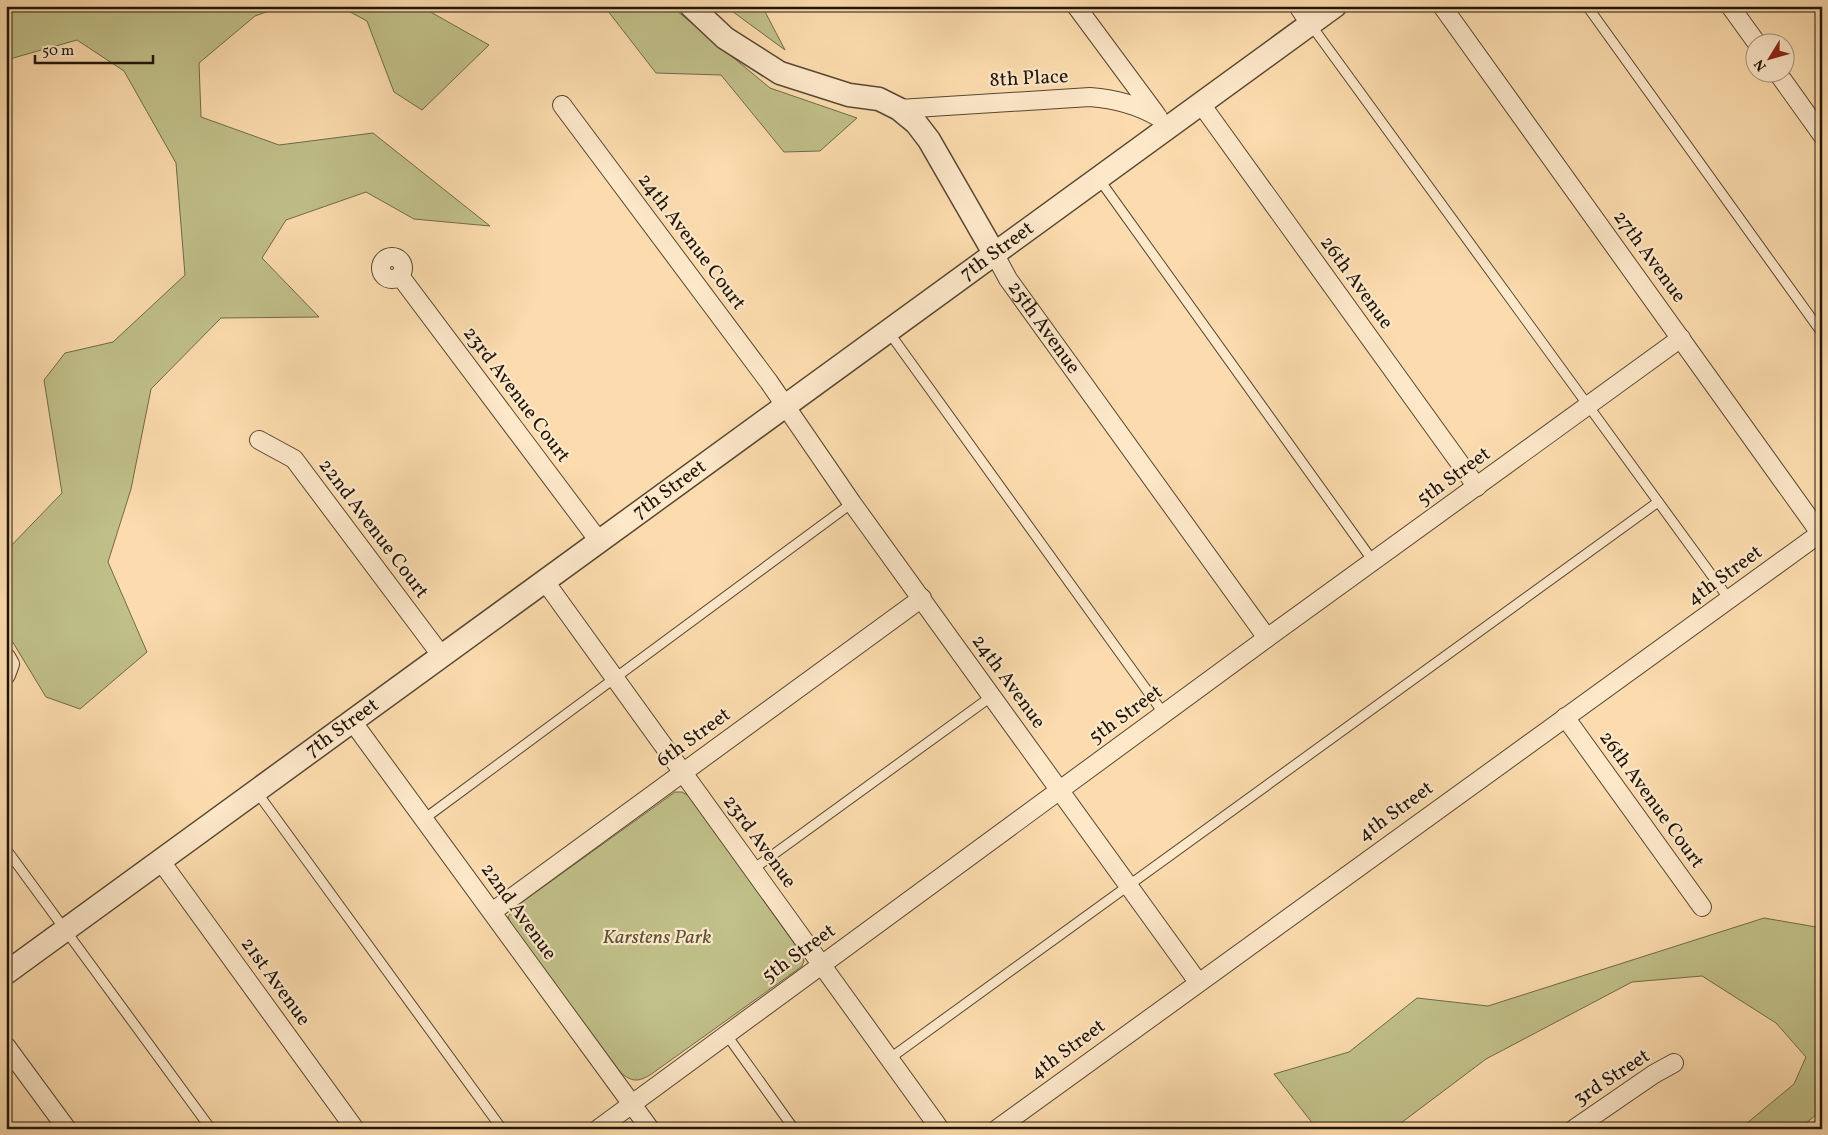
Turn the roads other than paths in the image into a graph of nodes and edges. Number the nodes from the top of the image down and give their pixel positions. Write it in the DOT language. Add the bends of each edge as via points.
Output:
graph roads {
  1 [pos="691,6"];
  2 [pos="1076,6"];
  3 [pos="1335,6"];
  4 [pos="1442,6"];
  5 [pos="1587,6"];
  6 [pos="1730,6"];
  7 [pos="1304,15"];
  8 [pos="1749,32"];
  9 [pos="1784,82"];
  10 [pos="1200,104"];
  11 [pos="562,106"];
  12 [pos="899,108"];
  13 [pos="1162,122"];
  14 [pos="1822,135"];
  15 [pos="1098,177"];
  16 [pos="994,253"];
  17 [pos="400,276"];
  18 [pos="888,330"];
  19 [pos="1822,333"];
  20 [pos="1681,338"];
  21 [pos="1588,405"];
  22 [pos="784,406"];
  23 [pos="259,440"];
  24 [pos="1477,487"];
  25 [pos="1658,502"];
  26 [pos="852,503"];
  27 [pos="1821,532"];
  28 [pos="599,541"];
  29 [pos="1373,561"];
  30 [pos="544,580"];
  31 [pos="922,598"];
  32 [pos="1729,599"];
  33 [pos="1267,638"];
  34 [pos="441,656"];
  35 [pos="615,679"];
  36 [pos="992,696"];
  37 [pos="1164,714"];
  38 [pos="1565,717"];
  39 [pos="352,721"];
  40 [pos="682,773"];
  41 [pos="1060,789"];
  42 [pos="256,790"];
  43 [pos="424,819"];
  44 [pos="6,848"];
  45 [pos="160,860"];
  46 [pos="752,870"];
  47 [pos="1128,886"];
  48 [pos="1702,907"];
  49 [pos="492,912"];
  50 [pos="66,929"];
  51 [pos="821,964"];
  52 [pos="6,973"];
  53 [pos="1198,982"];
  54 [pos="726,1034"];
  55 [pos="6,1046"];
  56 [pos="889,1059"];
  57 [pos="1674,1063"];
  58 [pos="632,1104"];
  59 [pos="66,1129"];
  60 [pos="211,1129"];
  61 [pos="355,1129"];
  62 [pos="502,1129"];
  63 [pos="598,1129"];
  64 [pos="650,1129"];
  65 [pos="794,1129"];
  66 [pos="940,1129"];
  67 [pos="997,1129"];
  68 [pos="1574,1129"];
  1 -- 12 [label="street, 25th Avenue" via="725,38 780,73 849,95 879,99"];
  2 -- 13 [label="street"];
  3 -- 7 [label="street, 7th Street"];
  4 -- 20 [label="street, 27th Avenue"];
  5 -- 19 [label="lane"];
  6 -- 8 [label="street"];
  7 -- 10 [label="street, 7th Street"];
  7 -- 21 [label="lane"];
  9 -- 14 [label="street"];
  10 -- 13 [label="street, 7th Street"];
  10 -- 24 [label="street, 26th Avenue"];
  11 -- 22 [label="street, 24th Avenue Court"];
  12 -- 13 [label="street, 8th Place" via="1090,97 1119,100 1142,107"];
  12 -- 16 [label="street, 25th Avenue" via="929,140"];
  13 -- 15 [label="street, 7th Street"];
  15 -- 16 [label="street, 7th Street"];
  15 -- 29 [label="lane"];
  16 -- 18 [label="street, 7th Street"];
  16 -- 33 [label="street, 25th Avenue" via="1008,279"];
  17 -- 28 [label="street, 23rd Avenue Court"];
  18 -- 22 [label="street, 7th Street"];
  18 -- 37 [label="lane"];
  20 -- 21 [label="street, 5th Street"];
  20 -- 27 [label="street, 27th Avenue"];
  21 -- 24 [label="street, 5th Street"];
  21 -- 25 [label="lane"];
  22 -- 26 [label="street, 24th Avenue"];
  22 -- 28 [label="street, 7th Street"];
  23 -- 34 [label="street, 22nd Avenue Court" via="294,459"];
  24 -- 29 [label="street, 5th Street"];
  25 -- 32 [label="lane"];
  25 -- 47 [label="lane"];
  26 -- 31 [label="street, 24th Avenue"];
  26 -- 35 [label="lane"];
  27 -- 32 [label="street, 4th Street"];
  28 -- 30 [label="street, 7th Street"];
  29 -- 33 [label="street, 5th Street"];
  30 -- 34 [label="street, 7th Street"];
  30 -- 35 [label="street, 23rd Avenue"];
  31 -- 36 [label="street, 24th Avenue"];
  31 -- 40 [label="street, 6th Street"];
  32 -- 38 [label="street, 4th Street"];
  33 -- 37 [label="street, 5th Street"];
  34 -- 39 [label="street, 7th Street"];
  35 -- 40 [label="street, 23rd Avenue"];
  35 -- 43 [label="lane"];
  36 -- 41 [label="street, 24th Avenue"];
  36 -- 46 [label="lane"];
  37 -- 41 [label="street, 5th Street"];
  38 -- 48 [label="street, 26th Avenue Court"];
  38 -- 53 [label="street, 4th Street"];
  39 -- 42 [label="street, 7th Street"];
  39 -- 43 [label="street, 22nd Avenue"];
  40 -- 46 [label="street, 23rd Avenue"];
  40 -- 49 [label="street, 6th Street"];
  41 -- 47 [label="street, 24th Avenue"];
  41 -- 51 [label="street, 5th Street"];
  42 -- 45 [label="street, 7th Street"];
  42 -- 62 [label="lane"];
  43 -- 49 [label="street, 22nd Avenue"];
  44 -- 50 [label="lane"];
  45 -- 50 [label="street, 7th Street"];
  45 -- 61 [label="street, 21st Avenue"];
  46 -- 51 [label="street, 23rd Avenue"];
  47 -- 53 [label="street, 24th Avenue"];
  47 -- 56 [label="lane"];
  49 -- 58 [label="street, 22nd Avenue"];
  50 -- 52 [label="street, 7th Street"];
  50 -- 60 [label="lane"];
  51 -- 54 [label="street, 5th Street"];
  51 -- 56 [label="street, 23rd Avenue"];
  53 -- 67 [label="street, 4th Street"];
  54 -- 58 [label="street, 5th Street"];
  54 -- 65 [label="lane"];
  55 -- 59 [label="street"];
  56 -- 66 [label="street, 23rd Avenue"];
  57 -- 68 [label="street, 3rd Street"];
  58 -- 63 [label="street, 5th Street"];
  58 -- 64 [label="street, 22nd Avenue"];
}
